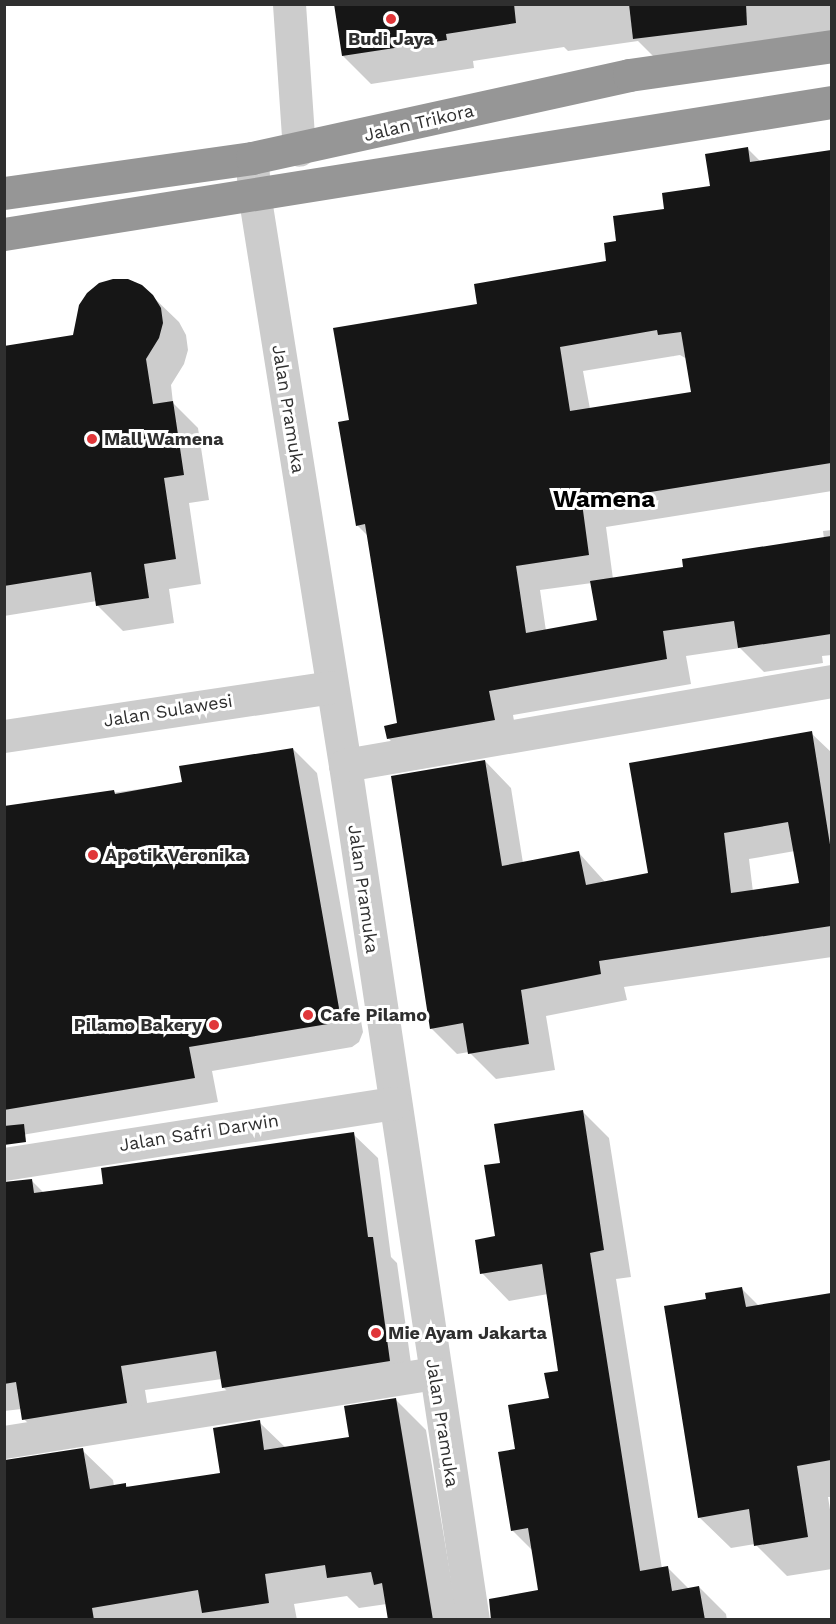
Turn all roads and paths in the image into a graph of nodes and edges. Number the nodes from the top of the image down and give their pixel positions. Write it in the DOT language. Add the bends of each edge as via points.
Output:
graph roads {
  1 [pos="289,4"];
  2 [pos="831,46"];
  3 [pos="831,102"];
  4 [pos="299,150"];
  5 [pos="252,158"];
  6 [pos="4,193"];
  7 [pos="254,193"];
  8 [pos="4,234"];
  9 [pos="831,681"];
  10 [pos="331,687"];
  11 [pos="4,736"];
  12 [pos="345,765"];
  13 [pos="394,1103"];
  14 [pos="4,1164"];
  15 [pos="434,1373"];
  16 [pos="4,1442"];
  17 [pos="473,1620"];
  1 -- 4 [label="street"];
  2 -- 4 [label="highway, Jalan Trikora" via="629,75"];
  3 -- 7 [label="highway"];
  4 -- 5 [label="highway, Jalan Trikora"];
  5 -- 6 [label="highway, Jalan Trikora"];
  5 -- 7 [label="street, Jalan Pramuka"];
  7 -- 8 [label="highway"];
  7 -- 10 [label="street, Jalan Pramuka"];
  9 -- 12 [label="street"];
  10 -- 11 [label="street, Jalan Sulawesi"];
  10 -- 12 [label="street, Jalan Pramuka"];
  12 -- 13 [label="street, Jalan Pramuka"];
  13 -- 14 [label="street, Jalan Safri Darwin"];
  13 -- 15 [label="street, Jalan Pramuka"];
  15 -- 16 [label="street"];
  15 -- 17 [label="street, Jalan Pramuka"];
}
